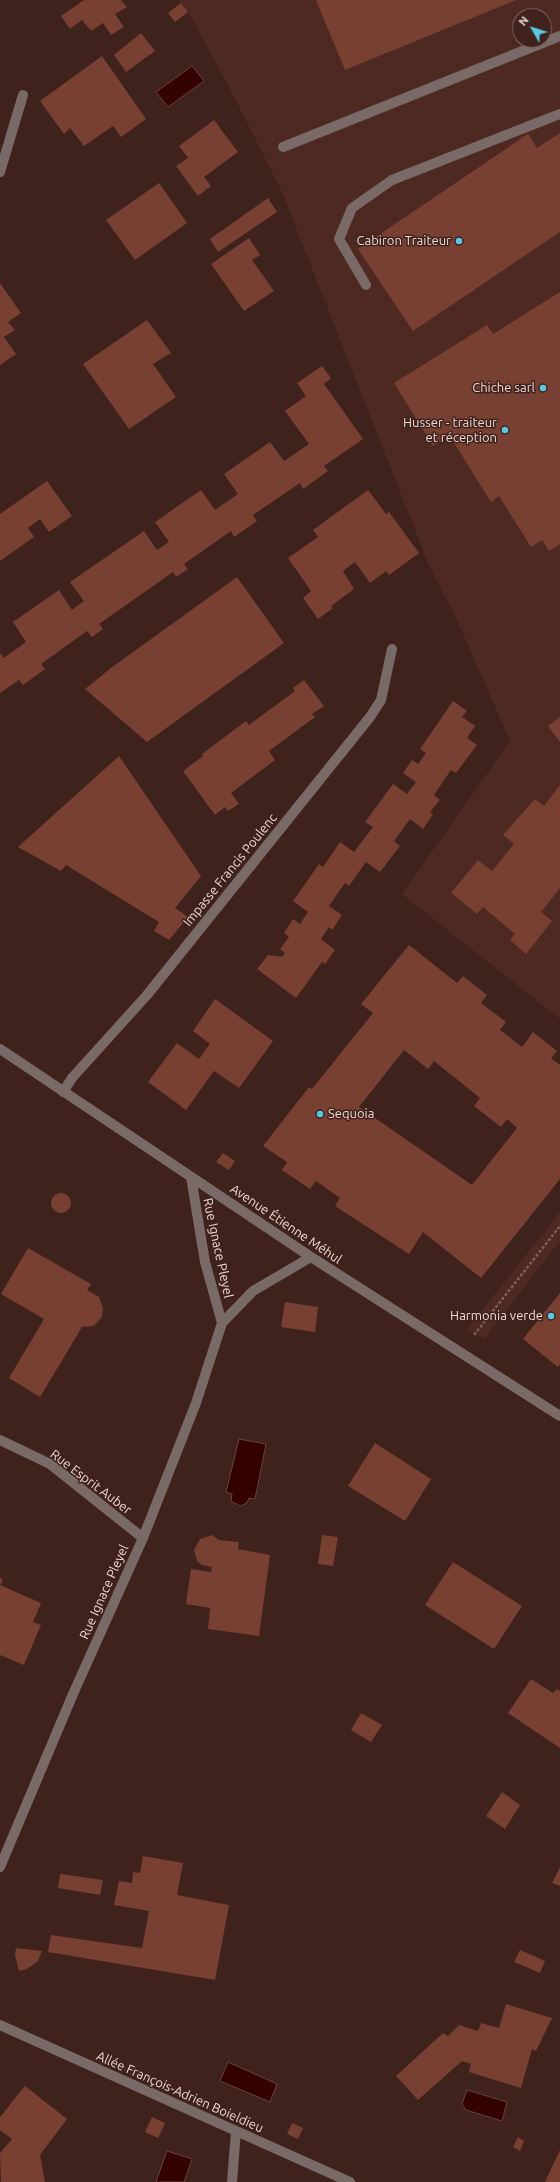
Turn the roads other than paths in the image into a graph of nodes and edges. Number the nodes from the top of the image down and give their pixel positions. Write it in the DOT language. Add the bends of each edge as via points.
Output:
graph roads {
  1 [pos="560,36"];
  2 [pos="23,95"];
  3 [pos="560,114"];
  4 [pos="283,147"];
  5 [pos="0,172"];
  6 [pos="366,285"];
  7 [pos="392,649"];
  8 [pos="0,1049"];
  9 [pos="63,1092"];
  10 [pos="191,1177"];
  11 [pos="311,1257"];
  12 [pos="222,1323"];
  13 [pos="560,1416"];
  14 [pos="0,1440"];
  15 [pos="142,1538"];
  16 [pos="0,1867"];
  17 [pos="0,2025"];
  18 [pos="236,2131"];
  19 [pos="232,2182"];
  20 [pos="350,2182"];
  1 -- 4 [label="street"];
  2 -- 5 [label="street"];
  3 -- 6 [label="street" via="392,180 352,208 338,239"];
  7 -- 9 [label="street, Impasse Francis Poulenc" via="381,700 370,717 147,995 72,1078"];
  8 -- 9 [label="street, Avenue Étienne Méhul"];
  9 -- 10 [label="street, Avenue Étienne Méhul"];
  10 -- 11 [label="street, Avenue Étienne Méhul"];
  10 -- 12 [label="street, Rue Ignace Pleyel" via="205,1262"];
  11 -- 12 [label="street, Rue Ignace Pleyel" via="253,1291"];
  11 -- 13 [label="street, Avenue Étienne Méhul"];
  12 -- 15 [label="street, Rue Ignace Pleyel" via="196,1403"];
  14 -- 15 [label="street, Rue Esprit Auber" via="50,1464"];
  15 -- 16 [label="street, Rue Ignace Pleyel"];
  17 -- 18 [label="street, Allée François-Adrien Boieldieu"];
  18 -- 19 [label="street"];
  18 -- 20 [label="street, Allée François-Adrien Boieldieu"];
}
